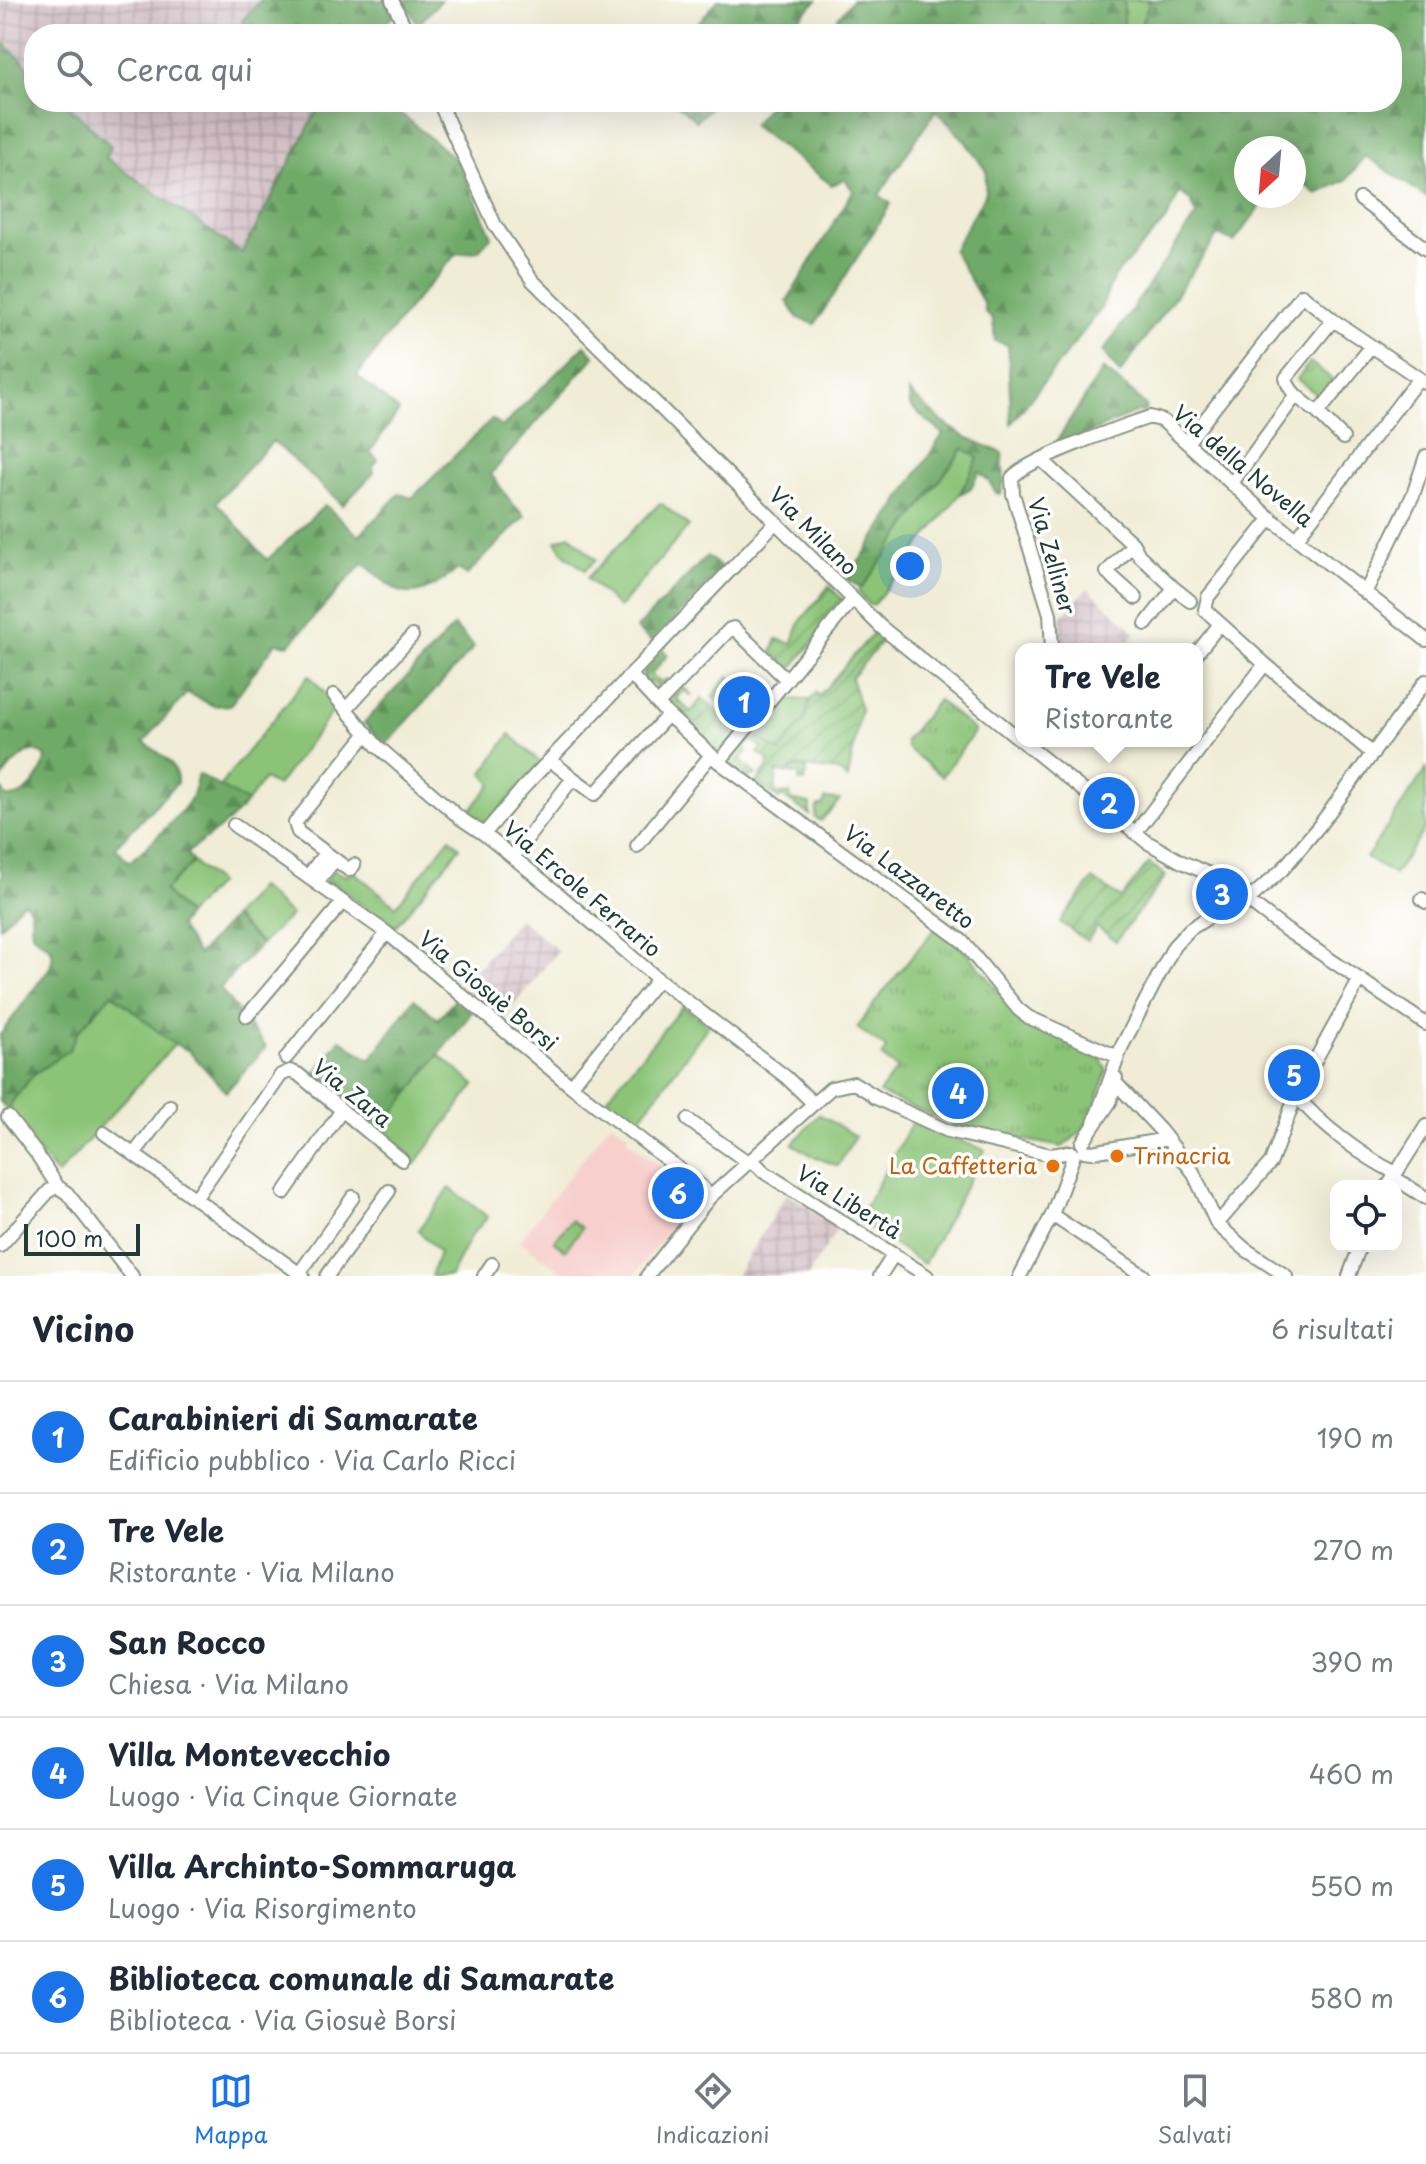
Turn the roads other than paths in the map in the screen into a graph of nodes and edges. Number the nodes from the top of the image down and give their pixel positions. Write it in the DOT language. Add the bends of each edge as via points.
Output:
graph roads {
  1 [pos="392,0"];
  2 [pos="403,24"];
  3 [pos="444,112"];
  4 [pos="1360,199"];
  5 [pos="1426,249"];
  6 [pos="1333,320"];
  7 [pos="1371,347"];
  8 [pos="1422,380"];
  9 [pos="1296,395"];
  10 [pos="1318,413"];
  11 [pos="1343,438"];
  12 [pos="1187,443"];
  13 [pos="1426,456"];
  14 [pos="1042,460"];
  15 [pos="1014,475"];
  16 [pos="1232,483"];
  17 [pos="1271,518"];
  18 [pos="776,522"];
  19 [pos="1297,538"];
  20 [pos="1133,544"];
  21 [pos="1174,588"];
  22 [pos="1366,591"];
  23 [pos="1136,598"];
  24 [pos="853,599"];
  25 [pos="1190,601"];
  26 [pos="1146,624"];
  27 [pos="1220,624"];
  28 [pos="412,636"];
  29 [pos="1426,640"];
  30 [pos="1052,643"];
  31 [pos="1203,645"];
  32 [pos="1265,664"];
  33 [pos="631,675"];
  34 [pos="787,680"];
  35 [pos="1426,681"];
  36 [pos="334,695"];
  37 [pos="658,704"];
  38 [pos="346,709"];
  39 [pos="668,715"];
  40 [pos="1015,732"];
  41 [pos="367,733"];
  42 [pos="1203,745"];
  43 [pos="1035,747"];
  44 [pos="1201,747"];
  45 [pos="1373,754"];
  46 [pos="715,759"];
  47 [pos="550,760"];
  48 [pos="573,778"];
  49 [pos="234,825"];
  50 [pos="1136,832"];
  51 [pos="484,834"];
  52 [pos="637,846"];
  53 [pos="330,856"];
  54 [pos="513,857"];
  55 [pos="354,865"];
  56 [pos="312,879"];
  57 [pos="1248,901"];
  58 [pos="343,902"];
  59 [pos="387,933"];
  60 [pos="658,979"];
  61 [pos="1360,979"];
  62 [pos="247,1016"];
  63 [pos="1426,1024"];
  64 [pos="286,1058"];
  65 [pos="1117,1062"];
  66 [pos="1115,1082"];
  67 [pos="571,1086"];
  68 [pos="1296,1095"];
  69 [pos="1106,1099"];
  70 [pos="1132,1099"];
  71 [pos="814,1104"];
  72 [pos="170,1106"];
  73 [pos="342,1110"];
  74 [pos="8,1117"];
  75 [pos="688,1120"];
  76 [pos="1426,1126"];
  77 [pos="104,1133"];
  78 [pos="1167,1139"];
  79 [pos="1078,1150"];
  80 [pos="134,1154"];
  81 [pos="402,1160"];
  82 [pos="751,1161"];
  83 [pos="1392,1179"];
  84 [pos="58,1187"];
  85 [pos="389,1191"];
  86 [pos="284,1193"];
  87 [pos="353,1197"];
  88 [pos="710,1197"];
  89 [pos="1426,1198"];
  90 [pos="195,1199"];
  91 [pos="1052,1215"];
  92 [pos="1217,1224"];
  93 [pos="0,1246"];
  94 [pos="1358,1252"];
  95 [pos="894,1254"];
  96 [pos="492,1264"];
  97 [pos="297,1274"];
  98 [pos="132,1276"];
  99 [pos="327,1276"];
  100 [pos="484,1276"];
  101 [pos="647,1276"];
  102 [pos="880,1276"];
  103 [pos="927,1276"];
  104 [pos="1020,1276"];
  105 [pos="1144,1276"];
  106 [pos="1286,1276"];
  107 [pos="1349,1276"];
  1 -- 2 [label="street"];
  3 -- 18 [label="street, Via Milano" via="495,225 524,270"];
  4 -- 5 [label="street"];
  6 -- 7 [label="street"];
  6 -- 9 [label="street" via="1286,378"];
  6 -- 12 [label="street" via="1302,295"];
  7 -- 8 [label="street"];
  7 -- 10 [label="street"];
  8 -- 19 [label="street"];
  9 -- 10 [label="street"];
  9 -- 16 [label="street"];
  10 -- 11 [label="street"];
  12 -- 14 [label="street, Via della Novella" via="1163,421 1150,417"];
  12 -- 16 [label="street, Via della Novella"];
  13 -- 22 [label="street"];
  14 -- 15 [label="street, Via della Novella"];
  14 -- 20 [label="street"];
  15 -- 30 [label="street, Via Zelliner" via="1013,494 1050,614"];
  16 -- 17 [label="street, Via della Novella"];
  17 -- 19 [label="street, Via della Novella"];
  17 -- 27 [label="street" via="1208,597 1205,610"];
  18 -- 24 [label="street, Via Milano"];
  18 -- 33 [label="street"];
  19 -- 22 [label="street, Via della Novella"];
  20 -- 21 [label="street"];
  20 -- 23 [label="street" via="1107,572"];
  21 -- 25 [label="street"];
  21 -- 26 [label="street"];
  22 -- 29 [label="street, Via della Novella"];
  24 -- 34 [label="street"];
  24 -- 40 [label="street, Via Milano" via="914,655"];
  27 -- 31 [label="street"];
  27 -- 32 [label="street"];
  28 -- 38 [label="street"];
  32 -- 42 [label="street"];
  32 -- 45 [label="street"];
  33 -- 37 [label="street, Via Lazzaretto"];
  33 -- 47 [label="street"];
  34 -- 37 [label="street" via="734,628"];
  34 -- 46 [label="street"];
  35 -- 45 [label="street"];
  36 -- 38 [label="street, Via Ercole Ferrario"];
  37 -- 39 [label="street, Via Lazzaretto"];
  38 -- 41 [label="street, Via Ercole Ferrario"];
  39 -- 46 [label="street, Via Lazzaretto"];
  39 -- 48 [label="street" via="595,794"];
  41 -- 51 [label="street, Via Ercole Ferrario" via="411,777"];
  41 -- 53 [label="street" via="295,823 298,832"];
  43 -- 50 [label="street, Via Milano"];
  44 -- 50 [label="street"];
  45 -- 57 [label="street" via="1307,842"];
  46 -- 52 [label="street"];
  46 -- 65 [label="street, Via Lazzaretto" via="962,941 1028,1017"];
  47 -- 48 [label="street"];
  47 -- 51 [label="street"];
  48 -- 54 [label="street"];
  49 -- 56 [label="street, Via Giosuè Borsi"];
  50 -- 57 [label="street, Via Milano" via="1163,852 1238,887"];
  51 -- 54 [label="street, Via Ercole Ferrario"];
  53 -- 55 [label="street" via="349,870"];
  53 -- 56 [label="street"];
  54 -- 60 [label="street, Via Ercole Ferrario"];
  56 -- 58 [label="street, Via Giosuè Borsi"];
  57 -- 61 [label="street, Via Milano"];
  57 -- 65 [label="street" via="1209,917 1181,937"];
  58 -- 59 [label="street, Via Giosuè Borsi"];
  58 -- 62 [label="street"];
  59 -- 64 [label="street"];
  59 -- 67 [label="street, Via Giosuè Borsi"];
  60 -- 67 [label="street"];
  60 -- 71 [label="street, Via Ercole Ferrario"];
  61 -- 63 [label="street, Via Milano"];
  61 -- 68 [label="street"];
  65 -- 66 [label="street"];
  65 -- 69 [label="street"];
  66 -- 69 [label="street"];
  66 -- 70 [label="street"];
  67 -- 88 [label="street, Via Giosuè Borsi"];
  68 -- 83 [label="street"];
  68 -- 92 [label="street" via="1271,1162"];
  69 -- 70 [label="street"];
  69 -- 79 [label="street" via="1103,1116"];
  70 -- 78 [label="street"];
  71 -- 79 [label="street" via="831,1088 860,1085 948,1131 1051,1155"];
  71 -- 82 [label="street"];
  72 -- 80 [label="street"];
  73 -- 81 [label="street, Via Zara"];
  73 -- 86 [label="street"];
  73 -- 90 [label="street, Via Zara" via="298,1074 285,1072"];
  74 -- 84 [label="street"];
  75 -- 82 [label="street, Via Libertà"];
  76 -- 83 [label="street"];
  77 -- 80 [label="street"];
  78 -- 79 [label="street"];
  78 -- 92 [label="street" via="1201,1184"];
  79 -- 91 [label="street"];
  80 -- 90 [label="street"];
  82 -- 88 [label="street"];
  82 -- 95 [label="street, Via Libertà"];
  83 -- 89 [label="street"];
  84 -- 93 [label="street"];
  84 -- 98 [label="street"];
  85 -- 99 [label="street"];
  87 -- 97 [label="street"];
  88 -- 101 [label="street"];
  90 -- 97 [label="street"];
  91 -- 104 [label="street"];
  91 -- 105 [label="street"];
  92 -- 106 [label="street"];
  94 -- 107 [label="street"];
  95 -- 102 [label="street"];
  95 -- 103 [label="street, Via Libertà"];
  96 -- 100 [label="street"];
}
